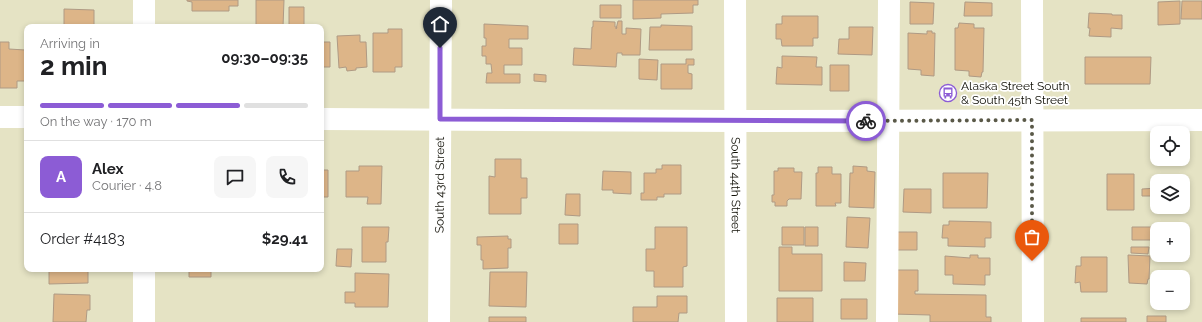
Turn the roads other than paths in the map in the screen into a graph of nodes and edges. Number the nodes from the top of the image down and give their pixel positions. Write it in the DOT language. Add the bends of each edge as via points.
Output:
graph roads {
  1 [pos="144,0"];
  2 [pos="441,0"];
  3 [pos="735,0"];
  4 [pos="889,0"];
  5 [pos="1032,0"];
  6 [pos="144,24"];
  7 [pos="0,117"];
  8 [pos="24,117"];
  9 [pos="324,119"];
  10 [pos="440,119"];
  11 [pos="888,120"];
  12 [pos="1032,120"];
  13 [pos="1202,120"];
  14 [pos="735,121"];
  15 [pos="144,272"];
  16 [pos="144,322"];
  17 [pos="439,322"];
  18 [pos="736,322"];
  19 [pos="887,322"];
  20 [pos="1032,322"];
  1 -- 6 [label="street"];
  2 -- 10 [label="street, South 43rd Street"];
  3 -- 14 [label="street, South 44th Street"];
  4 -- 11 [label="street"];
  5 -- 12 [label="street"];
  7 -- 8 [label="street"];
  9 -- 10 [label="street"];
  10 -- 14 [label="street"];
  10 -- 17 [label="street, South 43rd Street"];
  11 -- 12 [label="street"];
  11 -- 14 [label="street"];
  11 -- 19 [label="street"];
  12 -- 13 [label="street"];
  12 -- 20 [label="street"];
  14 -- 18 [label="street, South 44th Street"];
  15 -- 16 [label="street"];
}
